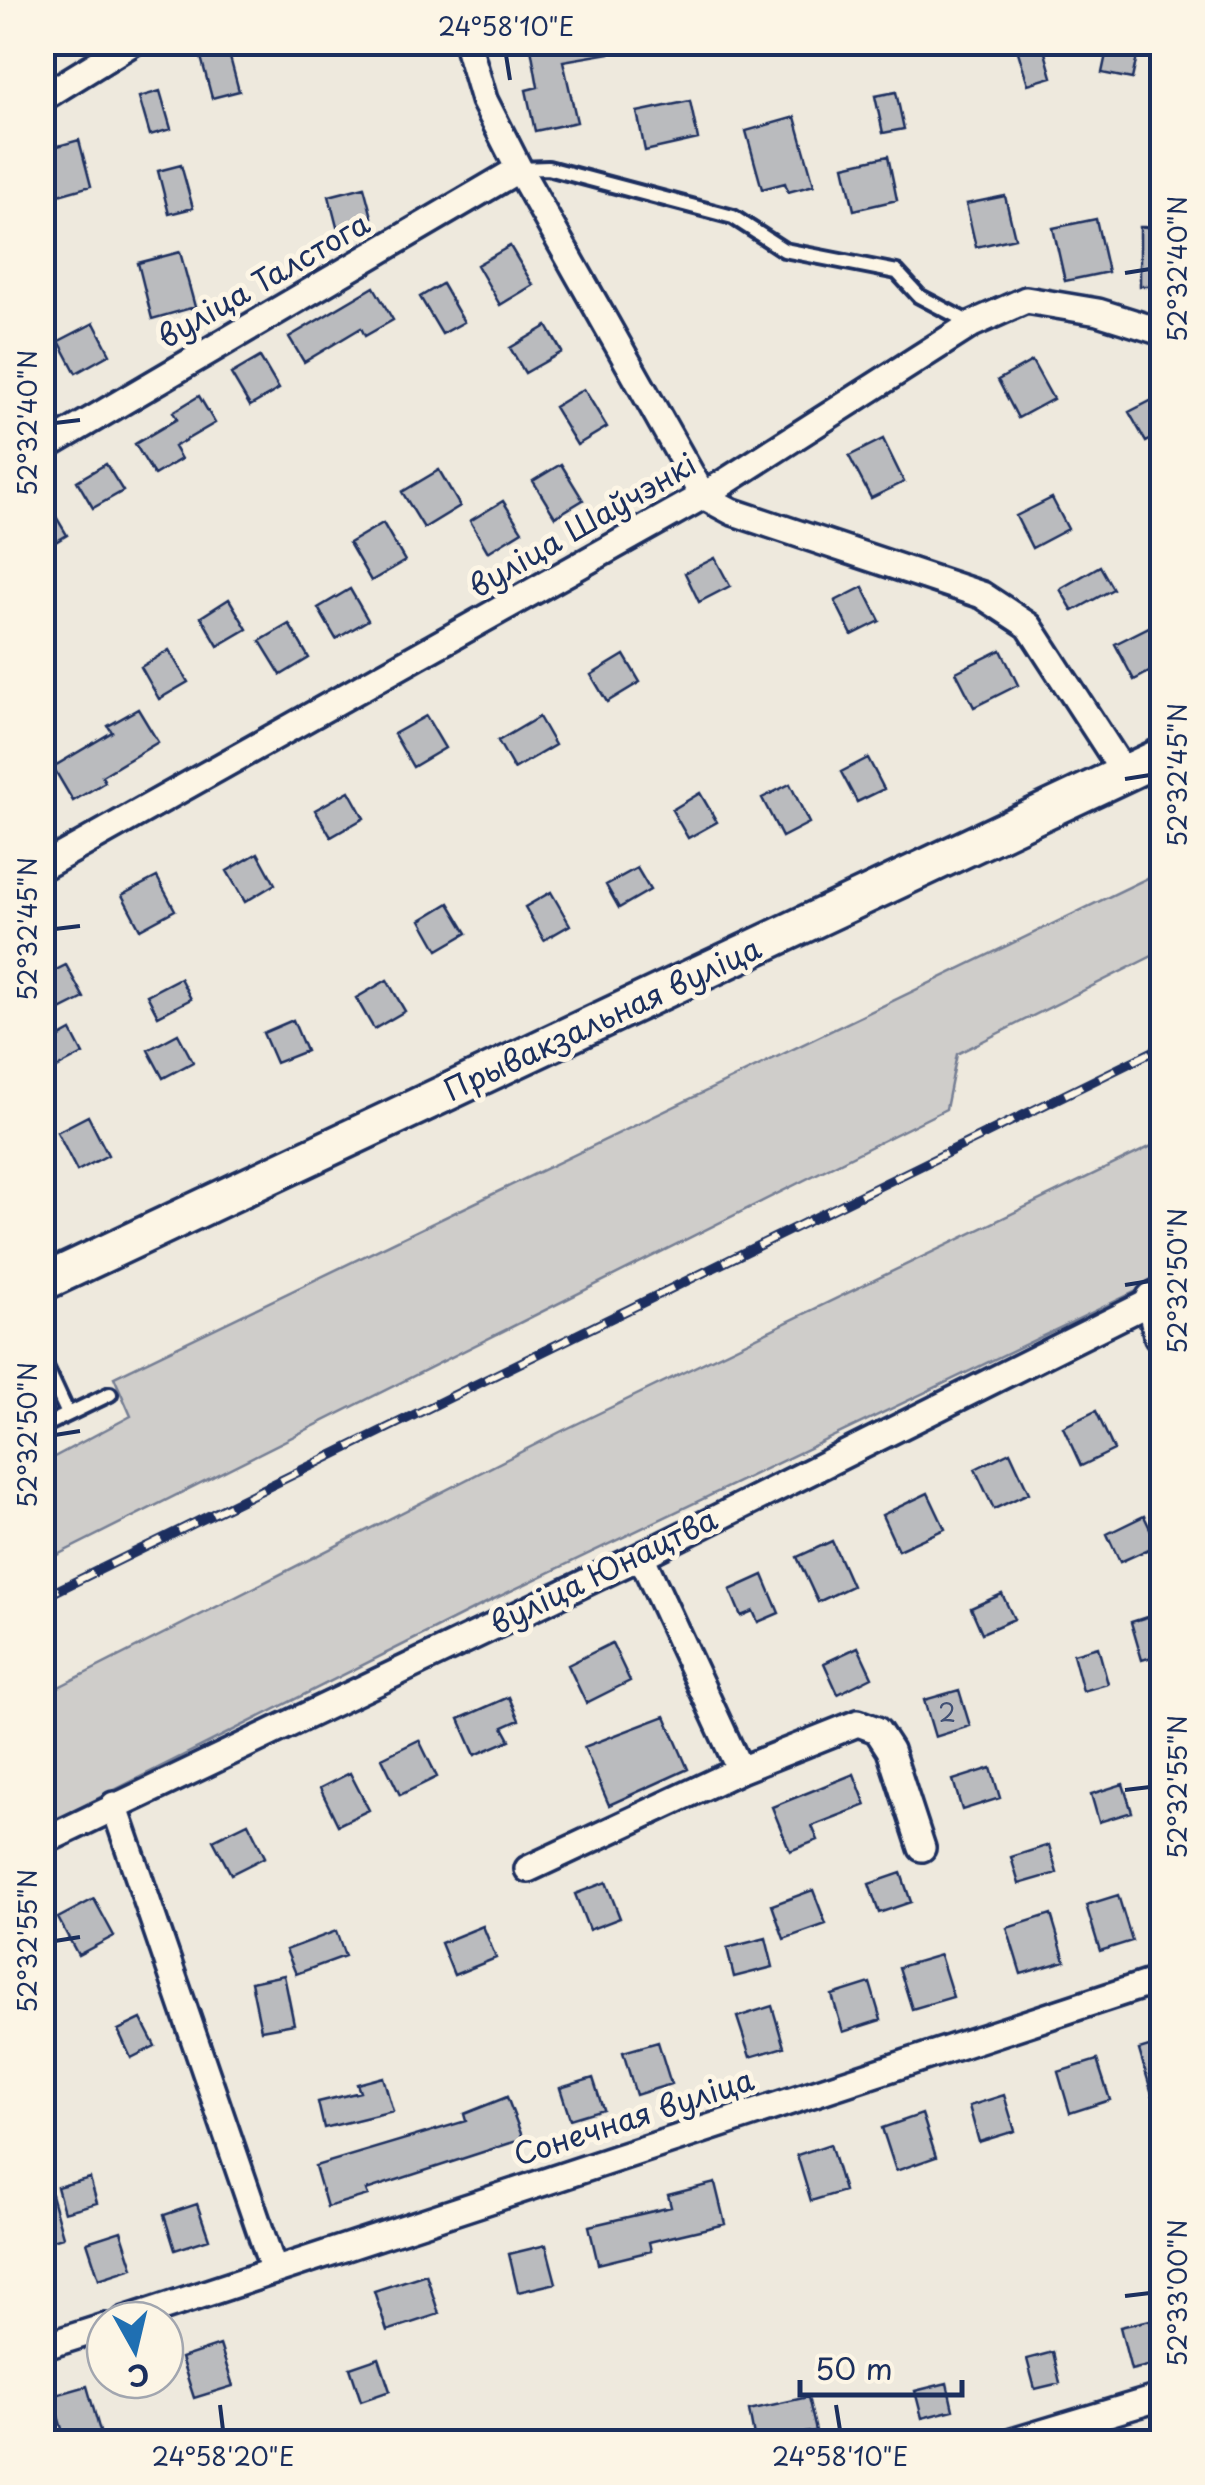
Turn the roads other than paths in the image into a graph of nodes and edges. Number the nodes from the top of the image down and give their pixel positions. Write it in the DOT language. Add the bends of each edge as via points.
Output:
graph roads {
  1 [pos="134,42"];
  2 [pos="467,42"];
  3 [pos="42,98"];
  4 [pos="519,169"];
  5 [pos="972,324"];
  6 [pos="1162,332"];
  7 [pos="42,449"];
  8 [pos="703,496"];
  9 [pos="1162,756"];
  10 [pos="1125,774"];
  11 [pos="42,867"];
  12 [pos="42,1282"];
  13 [pos="1160,1310"];
  14 [pos="42,1358"];
  15 [pos="110,1394"];
  16 [pos="68,1414"];
  17 [pos="42,1427"];
  18 [pos="641,1556"];
  19 [pos="740,1770"];
  20 [pos="114,1806"];
  21 [pos="42,1842"];
  22 [pos="922,1848"];
  23 [pos="528,1868"];
  24 [pos="1162,1978"];
  25 [pos="274,2271"];
  26 [pos="185,2300"];
  27 [pos="85,2333"];
  28 [pos="42,2347"];
  29 [pos="1162,2397"];
  30 [pos="1012,2442"];
  1 -- 3 [label="street"];
  2 -- 4 [label="street" via="484,100"];
  4 -- 5 [label="lane" via="548,168 733,217 784,250 897,272 919,296"];
  4 -- 7 [label="street, вуліца Талстога"];
  4 -- 8 [label="street"];
  5 -- 6 [label="street, вуліца Шаўчэнкі" via="1026,300"];
  5 -- 8 [label="street, вуліца Шаўчэнкі"];
  8 -- 10 [label="street" via="982,595 1029,626"];
  8 -- 11 [label="street, вуліца Шаўчэнкі"];
  9 -- 10 [label="street, Прывакзальная вуліца"];
  10 -- 12 [label="street, Прывакзальная вуліца"];
  13 -- 18 [label="street, вуліца Юнацтва"];
  14 -- 16 [label="lane"];
  15 -- 16 [label="lane"];
  16 -- 17 [label="lane"];
  18 -- 19 [label="street"];
  18 -- 20 [label="street, вуліца Юнацтва"];
  19 -- 22 [label="street" via="858,1724 877,1730 890,1750"];
  19 -- 23 [label="street"];
  20 -- 21 [label="street, вуліца Юнацтва"];
  20 -- 25 [label="street"];
  24 -- 25 [label="street, Сонечная вуліца"];
  25 -- 26 [label="street, Сонечная вуліца"];
  27 -- 28 [label="street"];
  29 -- 30 [label="street"];
}
